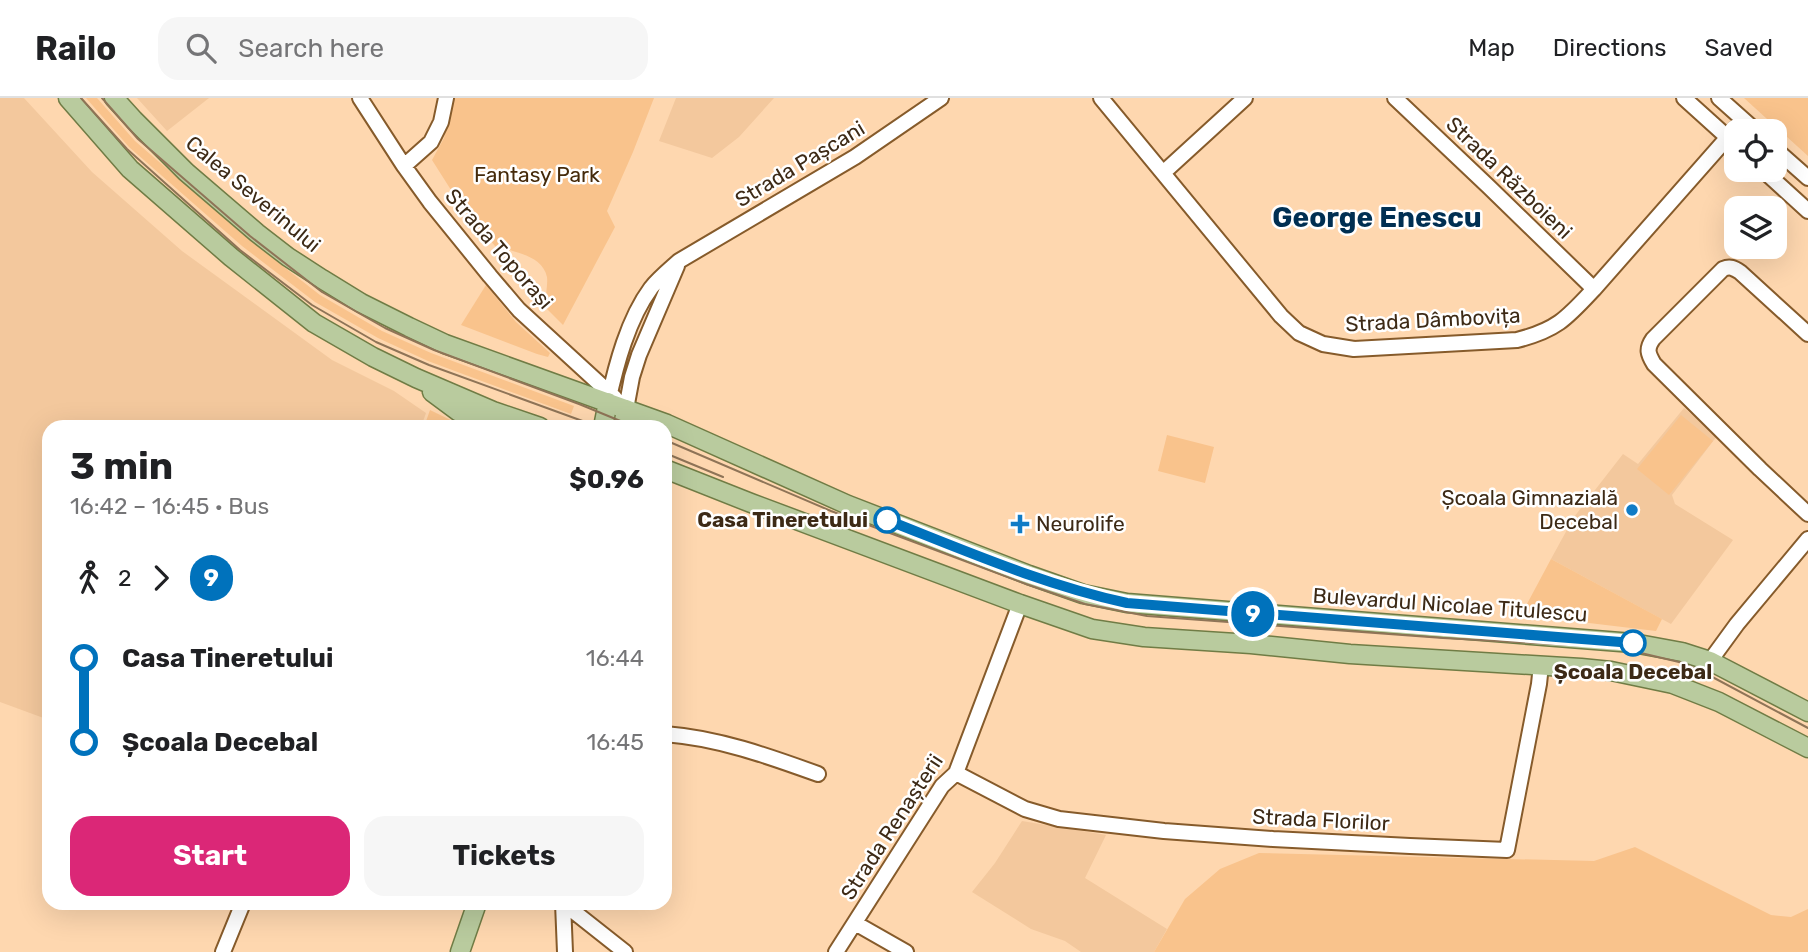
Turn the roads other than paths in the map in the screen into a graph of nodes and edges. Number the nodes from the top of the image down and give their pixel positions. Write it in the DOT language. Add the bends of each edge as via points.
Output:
graph roads {
  1 [pos="68,98"];
  2 [pos="114,98"];
  3 [pos="360,98"];
  4 [pos="446,98"];
  5 [pos="942,98"];
  6 [pos="1101,98"];
  7 [pos="1245,98"];
  8 [pos="1395,98"];
  9 [pos="1684,98"];
  10 [pos="1720,98"];
  11 [pos="1742,119"];
  12 [pos="1724,135"];
  13 [pos="1724,149"];
  14 [pos="1787,159"];
  15 [pos="404,166"];
  16 [pos="1163,173"];
  17 [pos="1808,178"];
  18 [pos="1776,182"];
  19 [pos="1808,211"];
  20 [pos="679,261"];
  21 [pos="1594,289"];
  22 [pos="1808,334"];
  23 [pos="416,378"];
  24 [pos="609,398"];
  25 [pos="624,418"];
  26 [pos="479,420"];
  27 [pos="519,420"];
  28 [pos="604,420"];
  29 [pos="672,426"];
  30 [pos="672,472"];
  31 [pos="672,479"];
  32 [pos="698,482"];
  33 [pos="1808,514"];
  34 [pos="1808,539"];
  35 [pos="1020,604"];
  36 [pos="1710,661"];
  37 [pos="1541,665"];
  38 [pos="1808,712"];
  39 [pos="672,734"];
  40 [pos="1808,748"];
  41 [pos="956,772"];
  42 [pos="818,774"];
  43 [pos="240,910"];
  44 [pos="475,910"];
  45 [pos="563,910"];
  46 [pos="572,910"];
  47 [pos="855,923"];
  48 [pos="223,952"];
  49 [pos="460,952"];
  50 [pos="565,952"];
  51 [pos="625,952"];
  52 [pos="836,952"];
  53 [pos="906,952"];
  1 -- 23 [label="main road" via="130,169 279,296 314,323"];
  2 -- 24 [label="main road, Calea Severinului" via="186,172 257,233 361,303 445,344"];
  3 -- 15 [label="street, Strada Toporași"];
  4 -- 15 [label="street" via="431,142"];
  5 -- 20 [label="street, Strada Pașcani" via="855,157"];
  6 -- 16 [label="street, Strada Dâmbovița"];
  7 -- 16 [label="street"];
  8 -- 21 [label="street, Strada Războieni"];
  9 -- 12 [label="street"];
  10 -- 11 [label="street"];
  13 -- 21 [label="street, Strada Dâmbovița"];
  14 -- 17 [label="street"];
  15 -- 24 [label="street, Strada Toporași" via="519,310"];
  16 -- 21 [label="street, Strada Dâmbovița" via="1282,317 1299,333 1323,344 1354,349 1517,340 1554,327"];
  18 -- 19 [label="street"];
  20 -- 24 [label="street, Strada Pașcani" via="642,303 616,367"];
  20 -- 25 [label="street" via="639,355"];
  22 -- 33 [label="street" via="1740,272 1728,267 1653,339 1648,354"];
  23 -- 26 [label="main road" via="459,412"];
  23 -- 27 [label="main road"];
  24 -- 25 [label="main road, Bulevardul Nicolae Titulescu"];
  24 -- 28 [label="main road"];
  29 -- 36 [label="main road, Bulevardul Nicolae Titulescu" via="857,509 1083,594 1164,607 1616,640"];
  30 -- 32 [label="main road"];
  31 -- 32 [label="main road"];
  32 -- 35 [label="main road"];
  34 -- 36 [label="street"];
  35 -- 37 [label="main road" via="1092,629 1144,637"];
  35 -- 41 [label="street, Strada Renașterii"];
  36 -- 38 [label="main road, Bulevardul Nicolae Titulescu"];
  37 -- 40 [label="main road" via="1611,671 1673,684"];
  37 -- 41 [label="street, Strada Florilor" via="1507,850 1273,839 1059,819 1025,809"];
  39 -- 42 [label="street" via="756,751"];
  41 -- 47 [label="street, Strada Renașterii" via="942,786"];
  43 -- 48 [label="street"];
  44 -- 49 [label="main road"];
  45 -- 50 [label="street"];
  46 -- 51 [label="street"];
  47 -- 52 [label="street, Strada Renașterii"];
  47 -- 53 [label="street"];
}
